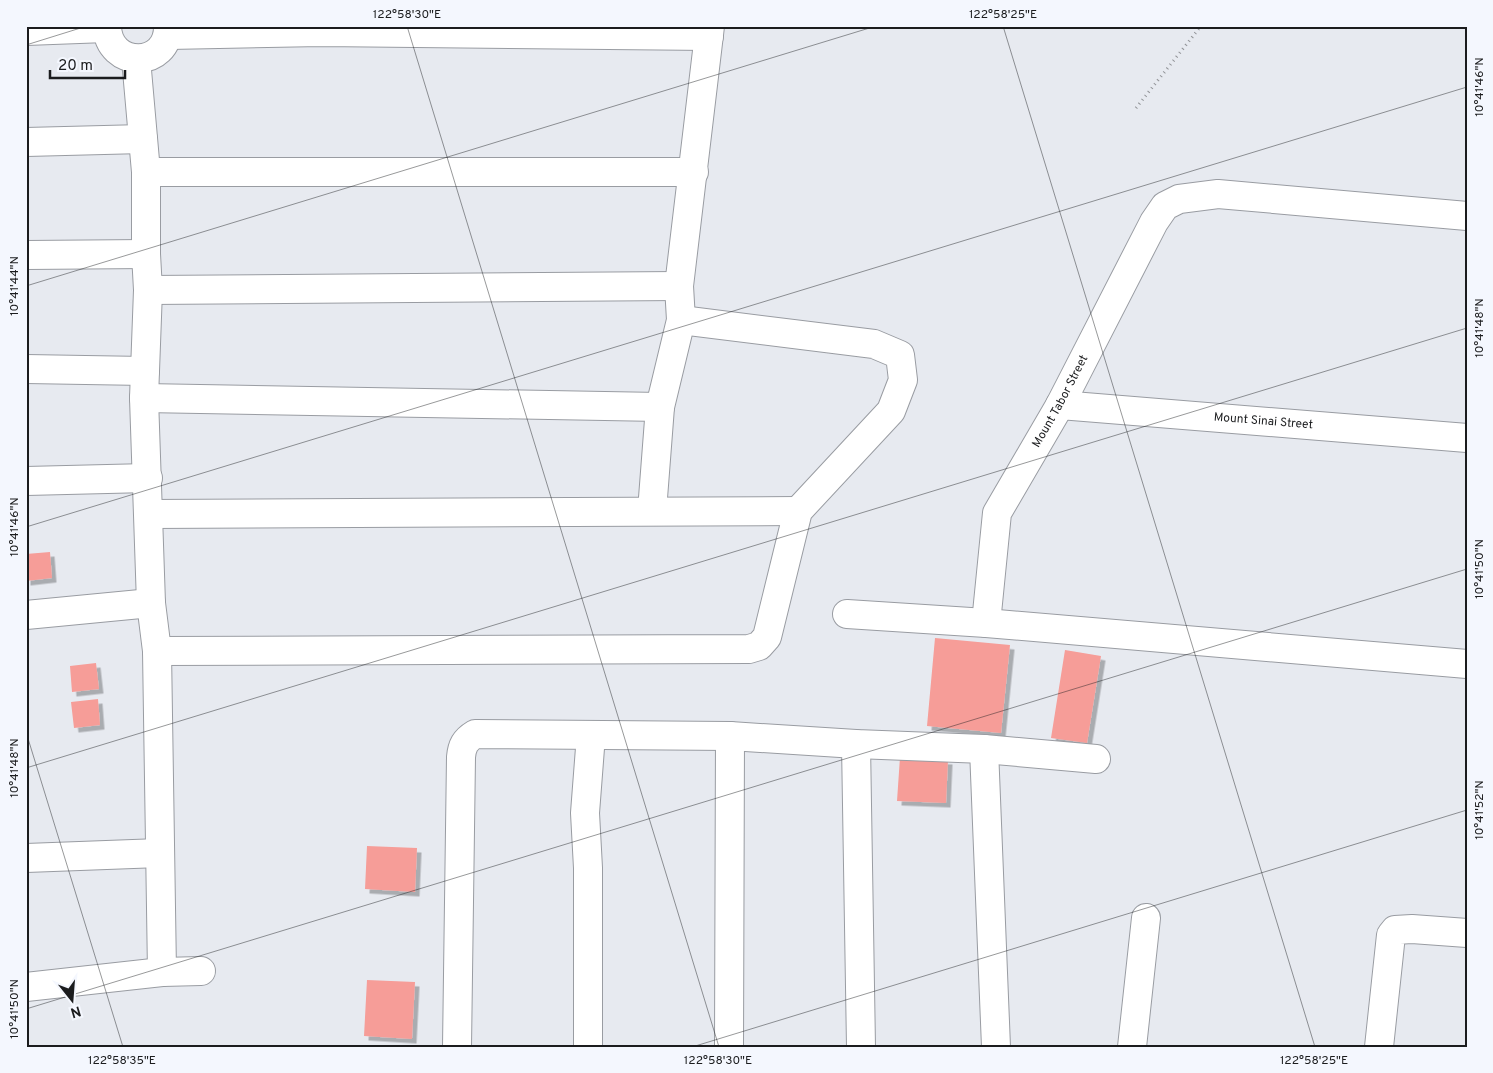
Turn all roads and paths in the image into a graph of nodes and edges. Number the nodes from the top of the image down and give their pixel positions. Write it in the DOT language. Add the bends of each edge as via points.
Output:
graph roads {
  1 [pos="1201,26"];
  2 [pos="107,27"];
  3 [pos="321,29"];
  4 [pos="168,30"];
  5 [pos="26,31"];
  6 [pos="709,31"];
  7 [pos="136,59"];
  8 [pos="1136,108"];
  9 [pos="143,139"];
  10 [pos="26,142"];
  11 [pos="146,172"];
  12 [pos="694,172"];
  13 [pos="1467,216"];
  14 [pos="146,254"];
  15 [pos="26,255"];
  16 [pos="679,286"];
  17 [pos="148,290"];
  18 [pos="681,320"];
  19 [pos="26,368"];
  20 [pos="145,371"];
  21 [pos="144,398"];
  22 [pos="1060,405"];
  23 [pos="660,407"];
  24 [pos="1467,438"];
  25 [pos="148,478"];
  26 [pos="26,481"];
  27 [pos="652,511"];
  28 [pos="798,511"];
  29 [pos="149,514"];
  30 [pos="151,603"];
  31 [pos="847,614"];
  32 [pos="26,615"];
  33 [pos="986,623"];
  34 [pos="157,651"];
  35 [pos="1467,664"];
  36 [pos="591,735"];
  37 [pos="730,736"];
  38 [pos="856,744"];
  39 [pos="984,748"];
  40 [pos="1096,758"];
  41 [pos="160,853"];
  42 [pos="26,858"];
  43 [pos="1146,918"];
  44 [pos="1467,933"];
  45 [pos="201,971"];
  46 [pos="162,972"];
  47 [pos="26,987"];
  48 [pos="457,1047"];
  49 [pos="588,1047"];
  50 [pos="729,1047"];
  51 [pos="861,1047"];
  52 [pos="996,1047"];
  53 [pos="1132,1047"];
  54 [pos="1379,1047"];
  1 -- 8 [label="path"];
  2 -- 5 [label="street"];
  2 -- 7 [label="street" via="110,43 121,55"];
  3 -- 4 [label="street"];
  3 -- 6 [label="street"];
  4 -- 7 [label="street" via="164,45 157,53"];
  6 -- 12 [label="street"];
  7 -- 9 [label="street"];
  9 -- 10 [label="street"];
  9 -- 11 [label="street"];
  11 -- 12 [label="street"];
  11 -- 14 [label="street"];
  12 -- 16 [label="street"];
  13 -- 22 [label="street, Mount Tabor Street" via="1218,194 1179,199 1166,206 1154,222"];
  14 -- 15 [label="street"];
  14 -- 17 [label="street"];
  16 -- 17 [label="street"];
  16 -- 18 [label="street"];
  17 -- 20 [label="street"];
  18 -- 23 [label="street"];
  18 -- 28 [label="street" via="874,344 900,355 903,380 890,411"];
  19 -- 20 [label="street"];
  20 -- 21 [label="street"];
  21 -- 23 [label="street"];
  21 -- 25 [label="street"];
  22 -- 24 [label="street, Mount Sinai Street"];
  22 -- 33 [label="street, Mount Tabor Street" via="997,513"];
  23 -- 27 [label="street"];
  25 -- 26 [label="street"];
  25 -- 29 [label="street"];
  27 -- 28 [label="street"];
  27 -- 29 [label="street"];
  28 -- 34 [label="street" via="766,637 759,646 748,649"];
  29 -- 30 [label="street"];
  30 -- 32 [label="street"];
  30 -- 34 [label="street"];
  31 -- 33 [label="street"];
  33 -- 35 [label="street"];
  34 -- 41 [label="street"];
  36 -- 37 [label="street"];
  36 -- 48 [label="street" via="475,734 467,738 462,748"];
  36 -- 49 [label="street" via="585,813"];
  37 -- 38 [label="street"];
  37 -- 50 [label="street"];
  38 -- 39 [label="street"];
  38 -- 51 [label="street"];
  39 -- 40 [label="street"];
  39 -- 52 [label="street"];
  41 -- 42 [label="street"];
  41 -- 46 [label="street"];
  43 -- 53 [label="street"];
  44 -- 54 [label="street" via="1401,929 1391,935"];
  45 -- 46 [label="street"];
  46 -- 47 [label="street"];
}
